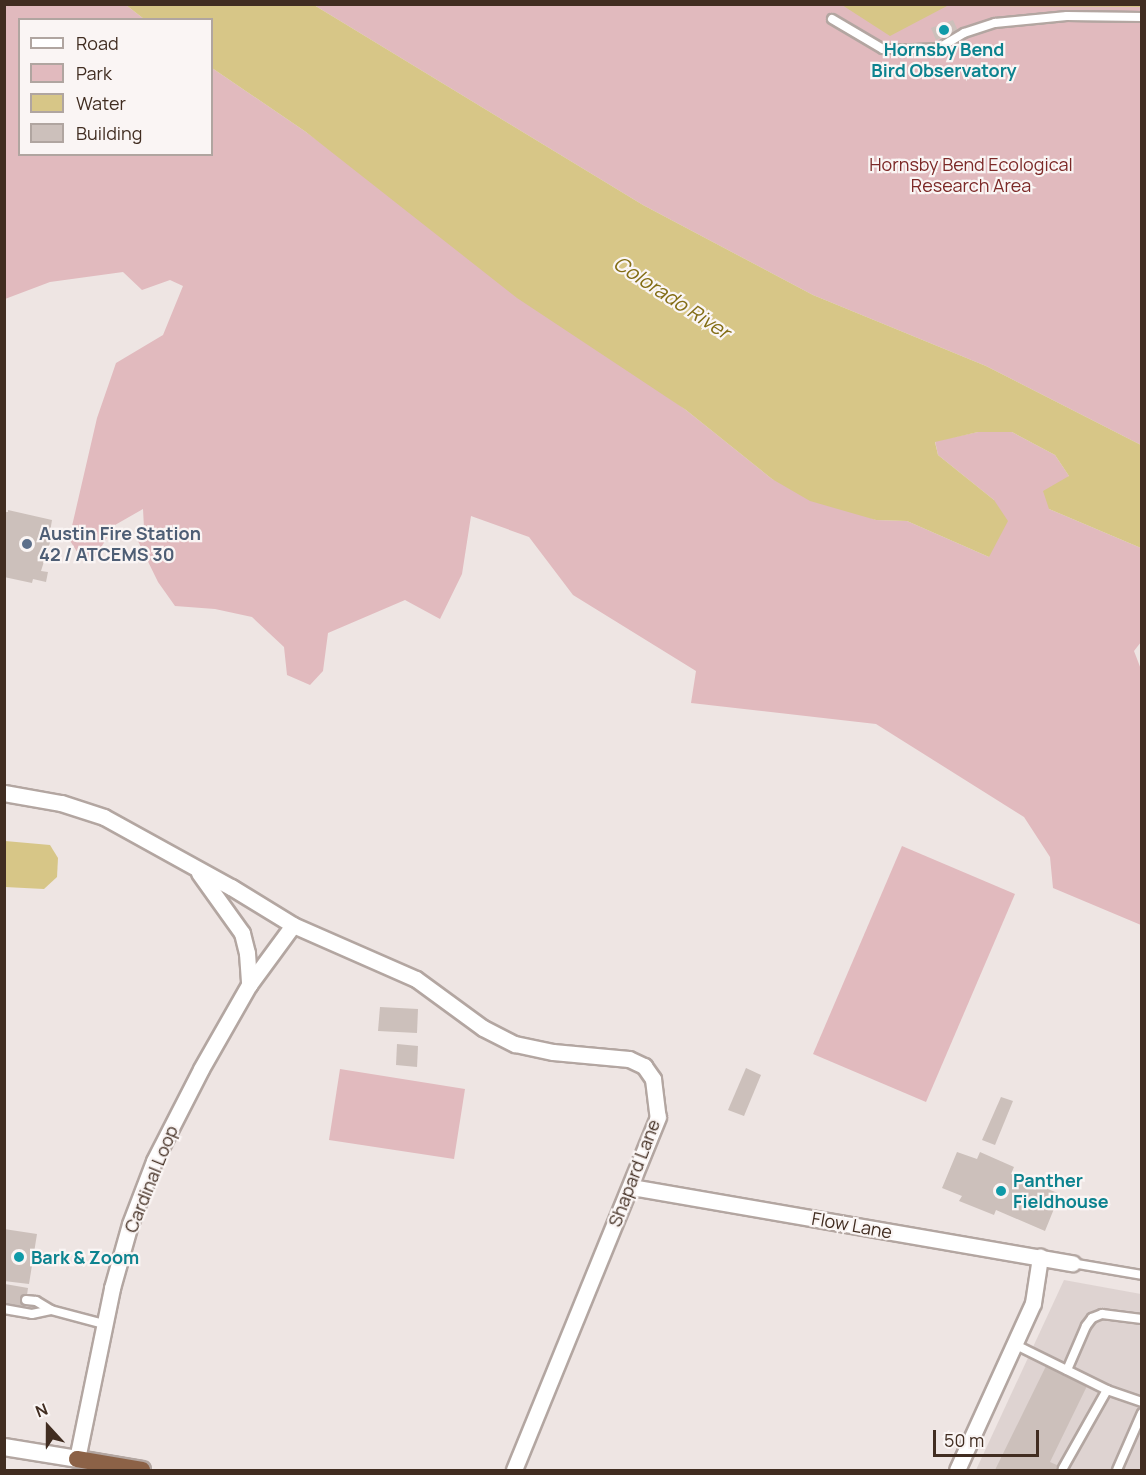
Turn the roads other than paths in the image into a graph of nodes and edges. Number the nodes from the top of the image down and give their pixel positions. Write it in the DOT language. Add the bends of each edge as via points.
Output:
graph roads {
  1 [pos="1142,17"];
  2 [pos="832,19"];
  3 [pos="4,793"];
  4 [pos="197,870"];
  5 [pos="293,925"];
  6 [pos="249,985"];
  7 [pos="631,1187"];
  8 [pos="1040,1257"];
  9 [pos="1072,1263"];
  10 [pos="1142,1275"];
  11 [pos="26,1300"];
  12 [pos="4,1309"];
  13 [pos="51,1310"];
  14 [pos="1142,1319"];
  15 [pos="104,1324"];
  16 [pos="1016,1345"];
  17 [pos="1067,1370"];
  18 [pos="1107,1390"];
  19 [pos="1142,1402"];
  20 [pos="1142,1413"];
  21 [pos="4,1447"];
  22 [pos="76,1459"];
  23 [pos="1063,1468"];
  24 [pos="142,1470"];
  25 [pos="514,1470"];
  26 [pos="957,1470"];
  27 [pos="1117,1470"];
  1 -- 2 [label="lane" via="1067,16 995,22 964,33 939,48 914,49 883,49"];
  3 -- 4 [label="street" via="61,803 104,817"];
  4 -- 5 [label="street"];
  4 -- 6 [label="street" via="242,933"];
  5 -- 6 [label="street, Cardinal Loop"];
  5 -- 7 [label="street, Shapard Lane" via="416,979 483,1029 515,1044 553,1052 630,1059 644,1066 653,1079 658,1117"];
  6 -- 15 [label="street, Cardinal Loop" via="154,1161 130,1224"];
  7 -- 8 [label="street, Flow Lane"];
  7 -- 25 [label="street, Shapard Lane"];
  8 -- 9 [label="street, Flow Lane"];
  8 -- 16 [label="street" via="1032,1304"];
  9 -- 10 [label="lane"];
  11 -- 13 [label="lane"];
  12 -- 13 [label="lane" via="32,1314"];
  13 -- 15 [label="lane"];
  14 -- 17 [label="lane" via="1102,1314 1092,1317"];
  15 -- 22 [label="street, Cardinal Loop"];
  16 -- 17 [label="lane"];
  16 -- 26 [label="street"];
  17 -- 18 [label="lane"];
  18 -- 19 [label="lane"];
  18 -- 23 [label="lane"];
  20 -- 27 [label="lane"];
  21 -- 22 [label="street"];
  22 -- 24 [label="highway"];
}
